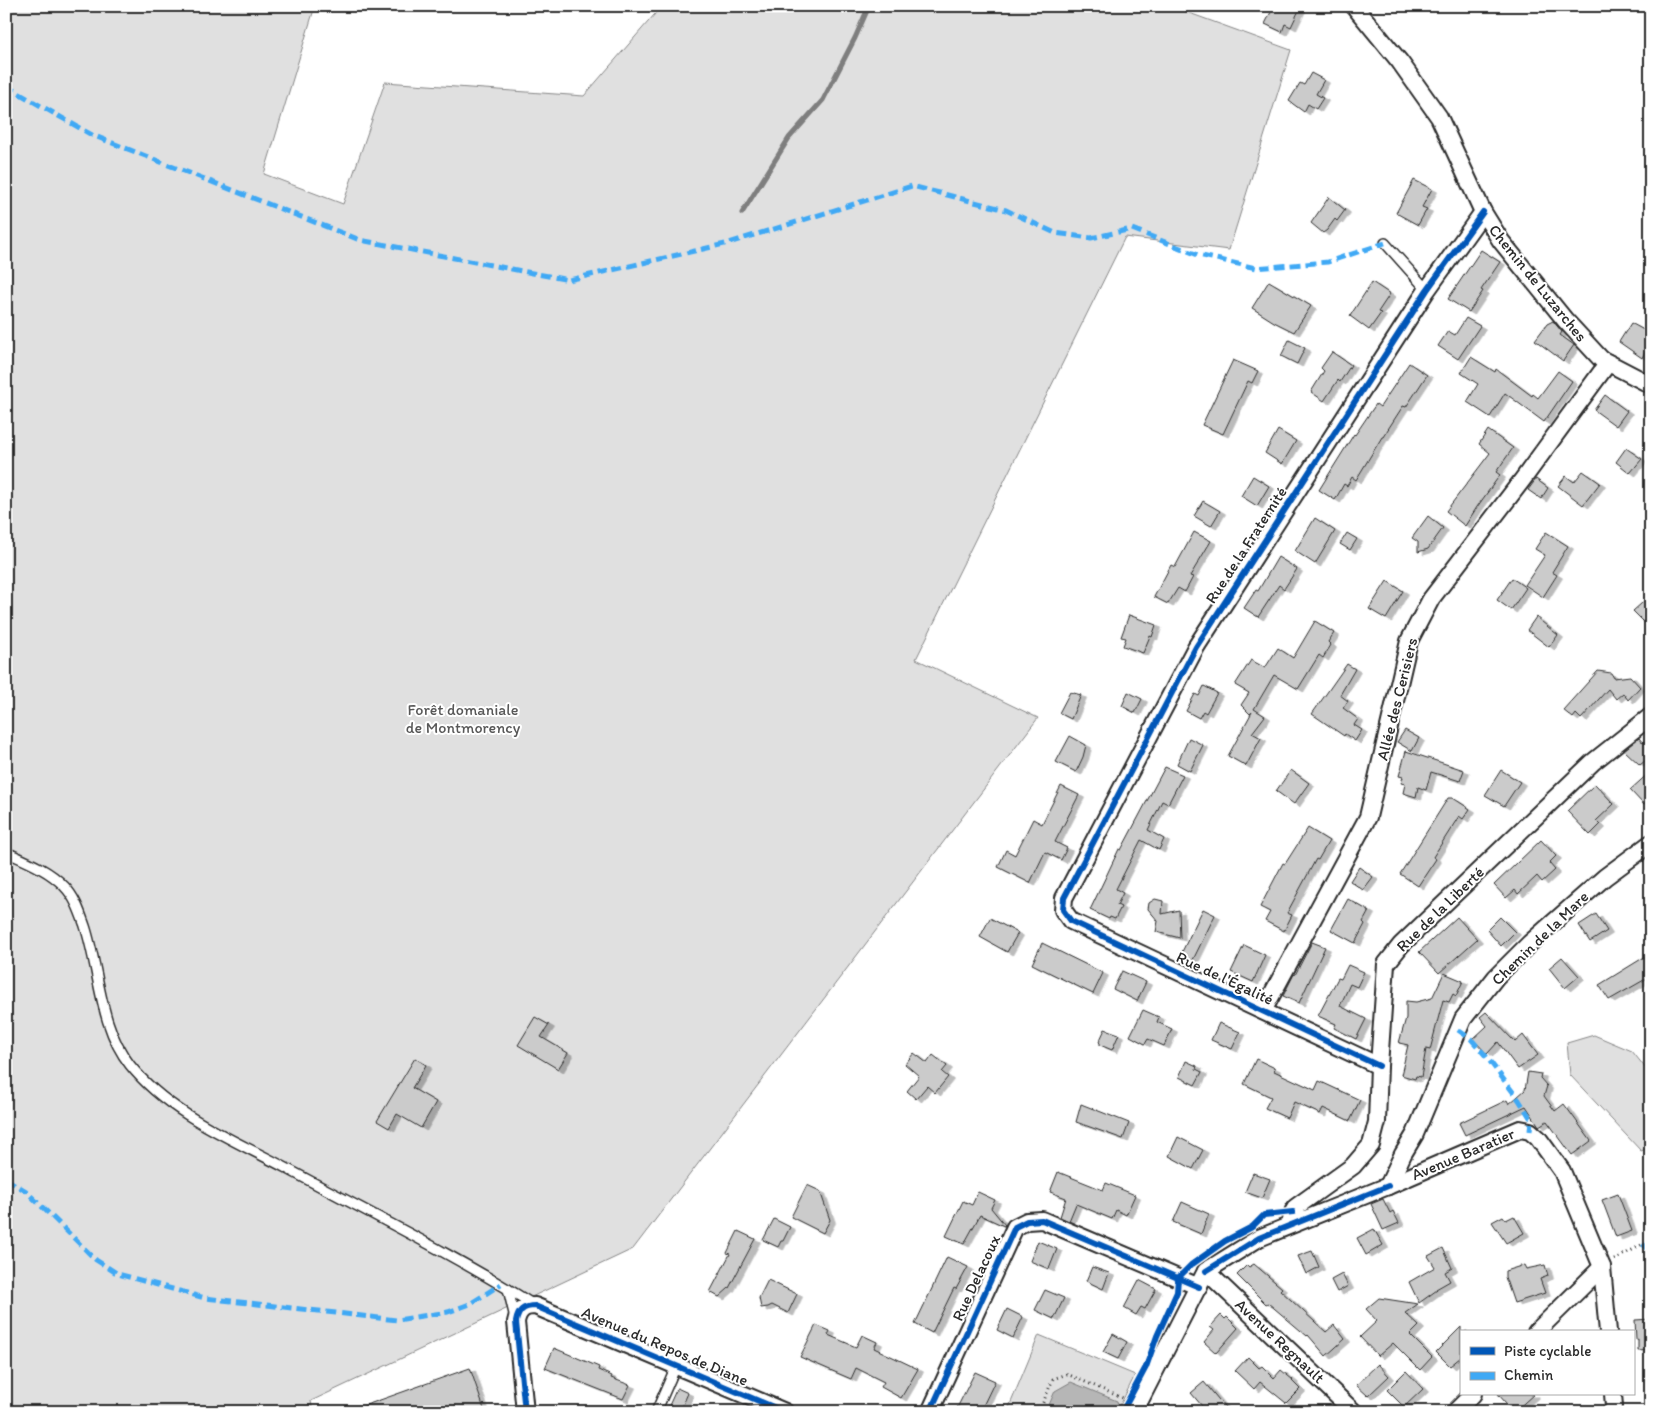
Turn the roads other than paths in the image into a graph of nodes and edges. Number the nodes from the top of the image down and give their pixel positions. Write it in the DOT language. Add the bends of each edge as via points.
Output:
graph roads {
  1 [pos="1354,6"];
  2 [pos="1483,212"];
  3 [pos="1385,243"];
  4 [pos="1427,290"];
  5 [pos="1608,363"];
  6 [pos="1651,385"];
  7 [pos="1651,716"];
  8 [pos="1651,843"];
  9 [pos="6,852"];
  10 [pos="1063,910"];
  11 [pos="1262,1011"];
  12 [pos="1379,1066"];
  13 [pos="1388,1186"];
  14 [pos="1290,1225"];
  15 [pos="1602,1266"];
  16 [pos="1206,1271"];
  17 [pos="1199,1287"];
  18 [pos="508,1289"];
  19 [pos="535,1306"];
  20 [pos="516,1322"];
  21 [pos="1538,1330"];
  22 [pos="1608,1330"];
  23 [pos="676,1366"];
  24 [pos="1471,1396"];
  25 [pos="1613,1396"];
  26 [pos="1129,1406"];
  27 [pos="524,1412"];
  28 [pos="656,1412"];
  29 [pos="785,1412"];
  30 [pos="930,1412"];
  31 [pos="1354,1412"];
  32 [pos="1456,1412"];
  33 [pos="1612,1412"];
  1 -- 2 [label="street, Chemin de Luzarches" via="1439,117"];
  2 -- 4 [label="street, Rue de la Fraternité"];
  2 -- 5 [label="street, Chemin de Luzarches" via="1501,241 1565,320"];
  3 -- 4 [label="lane"];
  4 -- 10 [label="street, Rue de la Fraternité" via="1196,647 1064,898"];
  5 -- 6 [label="street, Chemin de Luzarches"];
  5 -- 11 [label="street, Allée des Cerisiers" via="1431,599 1409,641 1368,817"];
  7 -- 12 [label="street, Rue de la Liberté" via="1593,762 1401,945 1386,964"];
  8 -- 13 [label="street, Chemin de la Mare" via="1605,877 1530,943 1496,977 1463,1019 1415,1134"];
  9 -- 18 [label="lane" via="46,872 73,897 90,941 107,1021 116,1044 151,1088 199,1122"];
  10 -- 11 [label="street, Rue de l'Égalité" via="1071,921"];
  11 -- 12 [label="street, Rue de l'Égalité"];
  12 -- 14 [label="street, Rue de la Liberté" via="1377,1122 1371,1145 1353,1166 1296,1207"];
  13 -- 14 [label="street, Avenue Baratier"];
  13 -- 15 [label="street, Avenue Baratier" via="1520,1129 1530,1131 1562,1171"];
  14 -- 16 [label="street, Avenue Baratier" via="1258,1238"];
  15 -- 21 [label="street"];
  15 -- 22 [label="street, Avenue Baratier"];
  16 -- 17 [label="street"];
  16 -- 31 [label="street, Avenue Regnault"];
  17 -- 26 [label="street"];
  17 -- 30 [label="street, Rue Delacoux" via="1042,1220 1027,1221 1015,1227"];
  18 -- 19 [label="lane"];
  18 -- 20 [label="lane"];
  19 -- 20 [label="street" via="521,1309"];
  19 -- 23 [label="street, Avenue du Repos de Diane"];
  20 -- 27 [label="street"];
  23 -- 28 [label="lane"];
  23 -- 29 [label="street, Avenue du Repos de Diane"];
  24 -- 32 [label="street"];
  25 -- 33 [label="street"];
}
